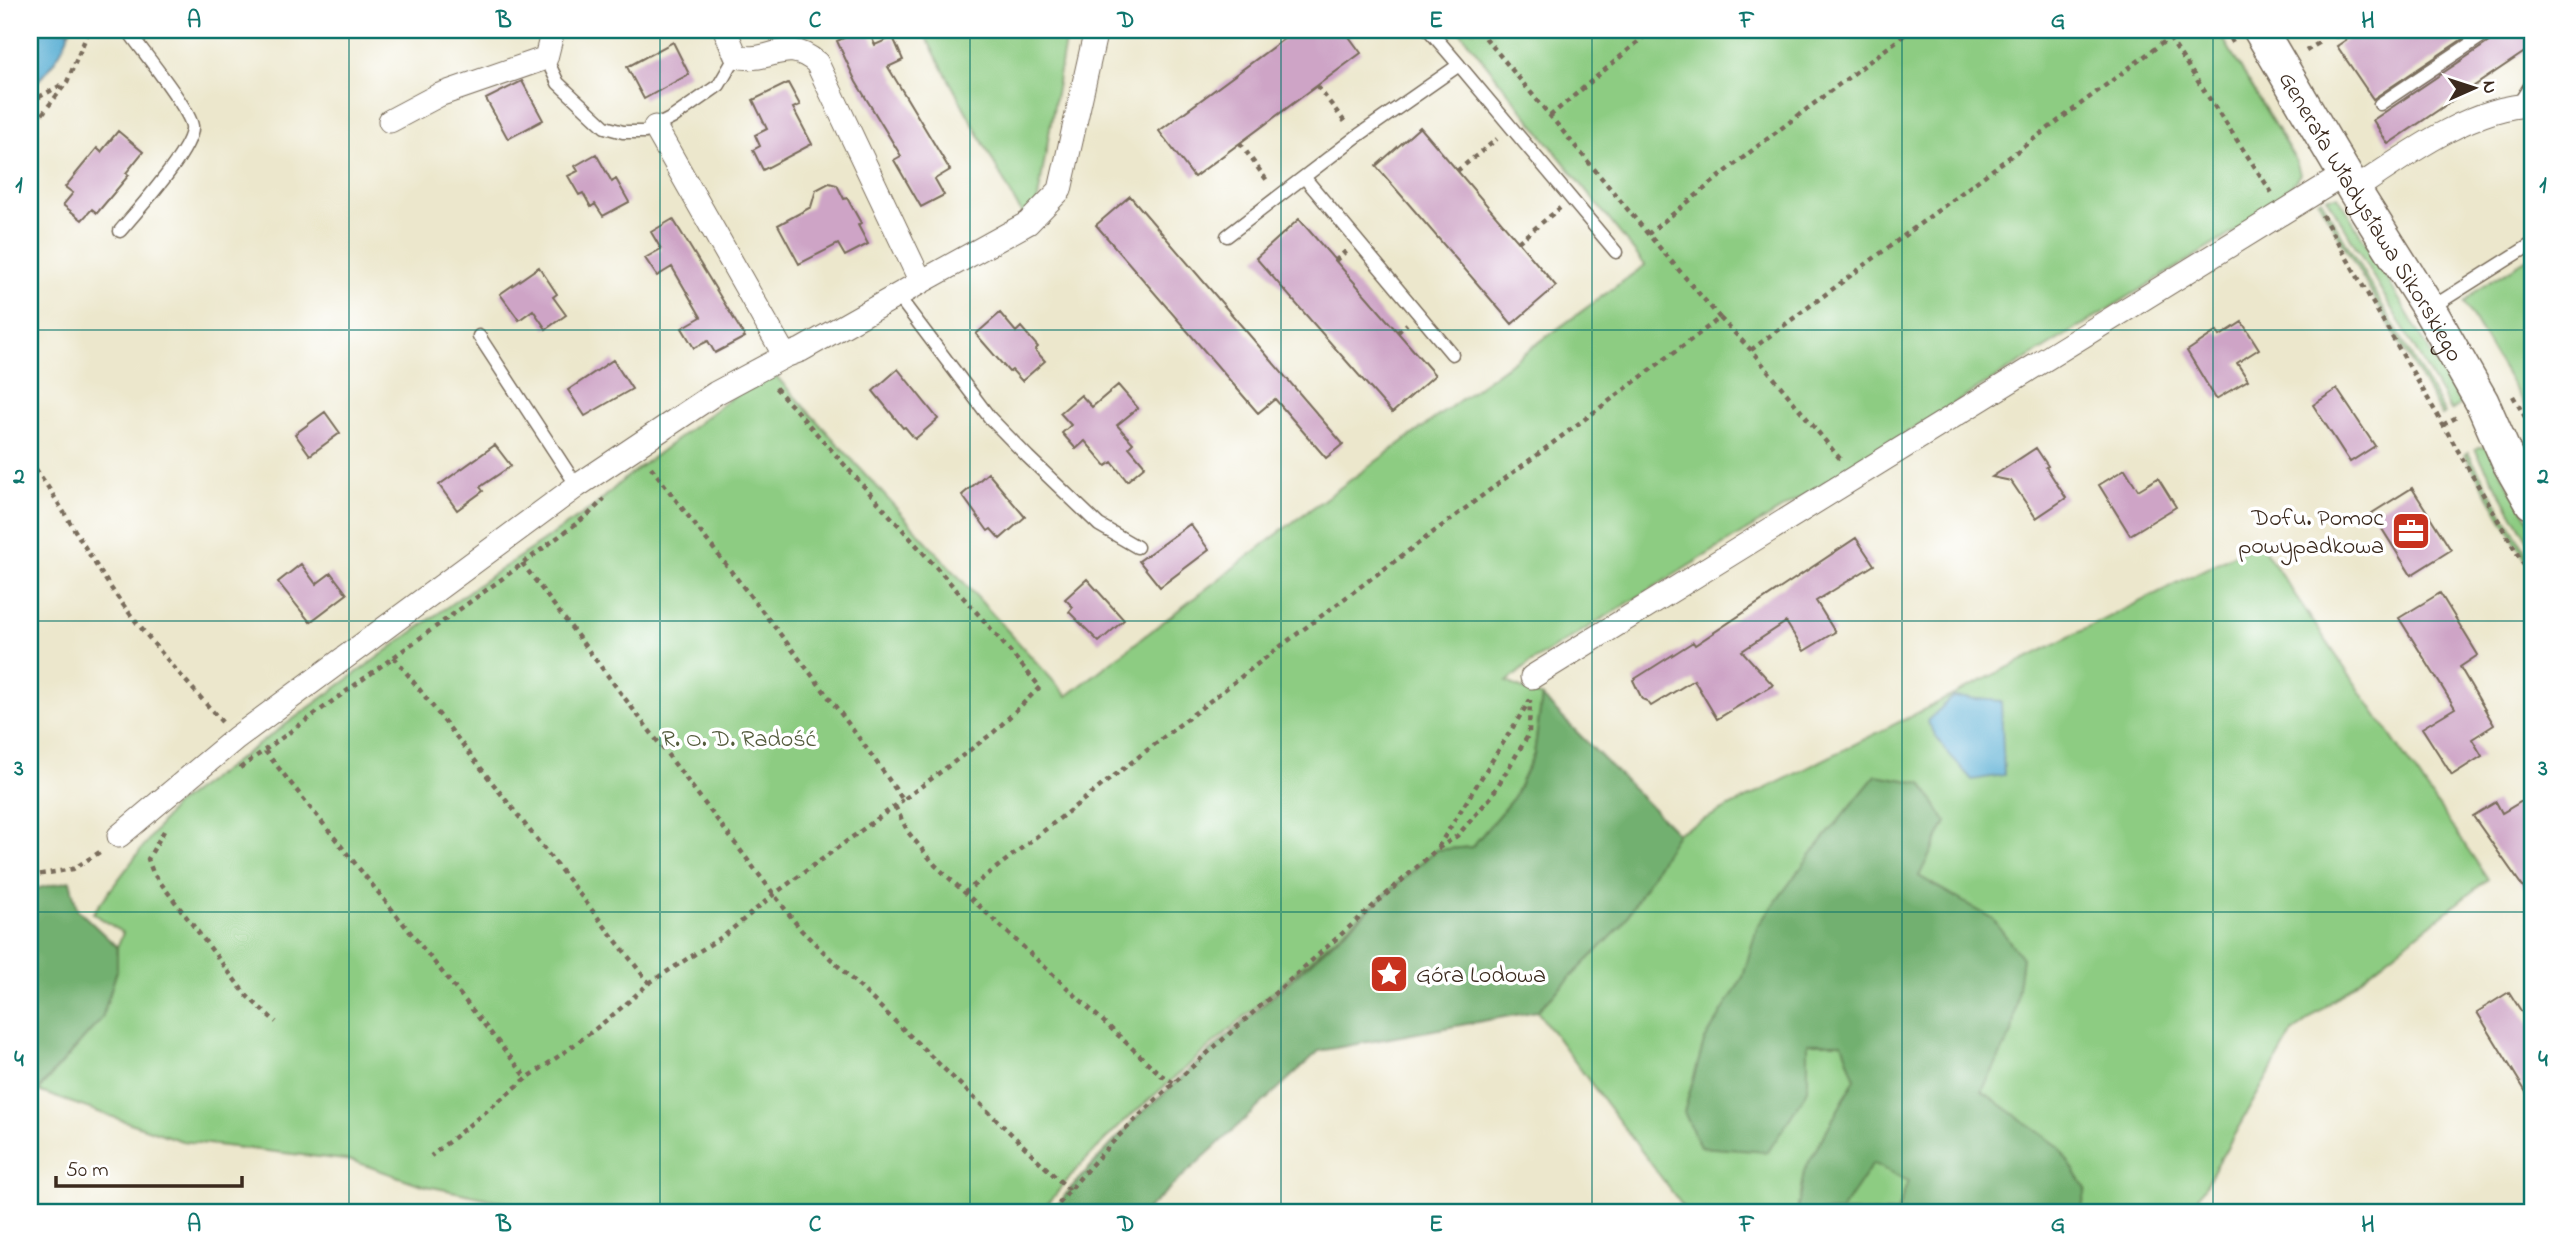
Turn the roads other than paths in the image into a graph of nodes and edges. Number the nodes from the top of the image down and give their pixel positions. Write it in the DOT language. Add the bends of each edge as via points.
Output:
graph roads {
  1 [pos="131,30"];
  2 [pos="553,30"];
  3 [pos="724,30"];
  4 [pos="1097,30"];
  5 [pos="1429,30"];
  6 [pos="2260,30"];
  7 [pos="2491,30"];
  8 [pos="736,55"];
  9 [pos="546,58"];
  10 [pos="1459,65"];
  11 [pos="2532,83"];
  12 [pos="2380,104"];
  13 [pos="2525,105"];
  14 [pos="390,121"];
  15 [pos="655,127"];
  16 [pos="1304,177"];
  17 [pos="2350,182"];
  18 [pos="120,231"];
  19 [pos="1227,236"];
  20 [pos="2532,244"];
  21 [pos="1616,252"];
  22 [pos="921,282"];
  23 [pos="898,296"];
  24 [pos="2429,309"];
  25 [pos="479,335"];
  26 [pos="1452,354"];
  27 [pos="785,356"];
  28 [pos="2524,466"];
  29 [pos="577,486"];
  30 [pos="2532,503"];
  31 [pos="1137,547"];
  32 [pos="1531,688"];
  33 [pos="119,836"];
  1 -- 18 [label="lane" via="192,125 190,139 165,177"];
  2 -- 9 [label="street"];
  3 -- 8 [label="street"];
  4 -- 22 [label="street" via="1060,190 1028,223"];
  5 -- 10 [label="lane"];
  6 -- 17 [label="main road, Generała Władysława Sikorskiego"];
  7 -- 12 [label="lane"];
  8 -- 15 [label="lane" via="719,85"];
  8 -- 22 [label="street" via="748,59 793,49 817,63"];
  9 -- 14 [label="street" via="439,95"];
  9 -- 15 [label="lane" via="558,83 605,127 623,132"];
  10 -- 16 [label="lane"];
  10 -- 21 [label="lane"];
  11 -- 13 [label="lane"];
  13 -- 17 [label="street" via="2461,124"];
  15 -- 27 [label="street"];
  16 -- 19 [label="lane"];
  16 -- 26 [label="lane"];
  17 -- 24 [label="main road, Generała Władysława Sikorskiego"];
  17 -- 32 [label="street"];
  20 -- 24 [label="lane"];
  22 -- 23 [label="street"];
  23 -- 27 [label="street"];
  23 -- 31 [label="lane" via="990,418 1099,525"];
  24 -- 28 [label="main road, Generała Władysława Sikorskiego"];
  25 -- 29 [label="lane"];
  27 -- 29 [label="street" via="716,393"];
  28 -- 30 [label="main road, Generała Władysława Sikorskiego"];
  29 -- 33 [label="street" via="236,737"];
}
